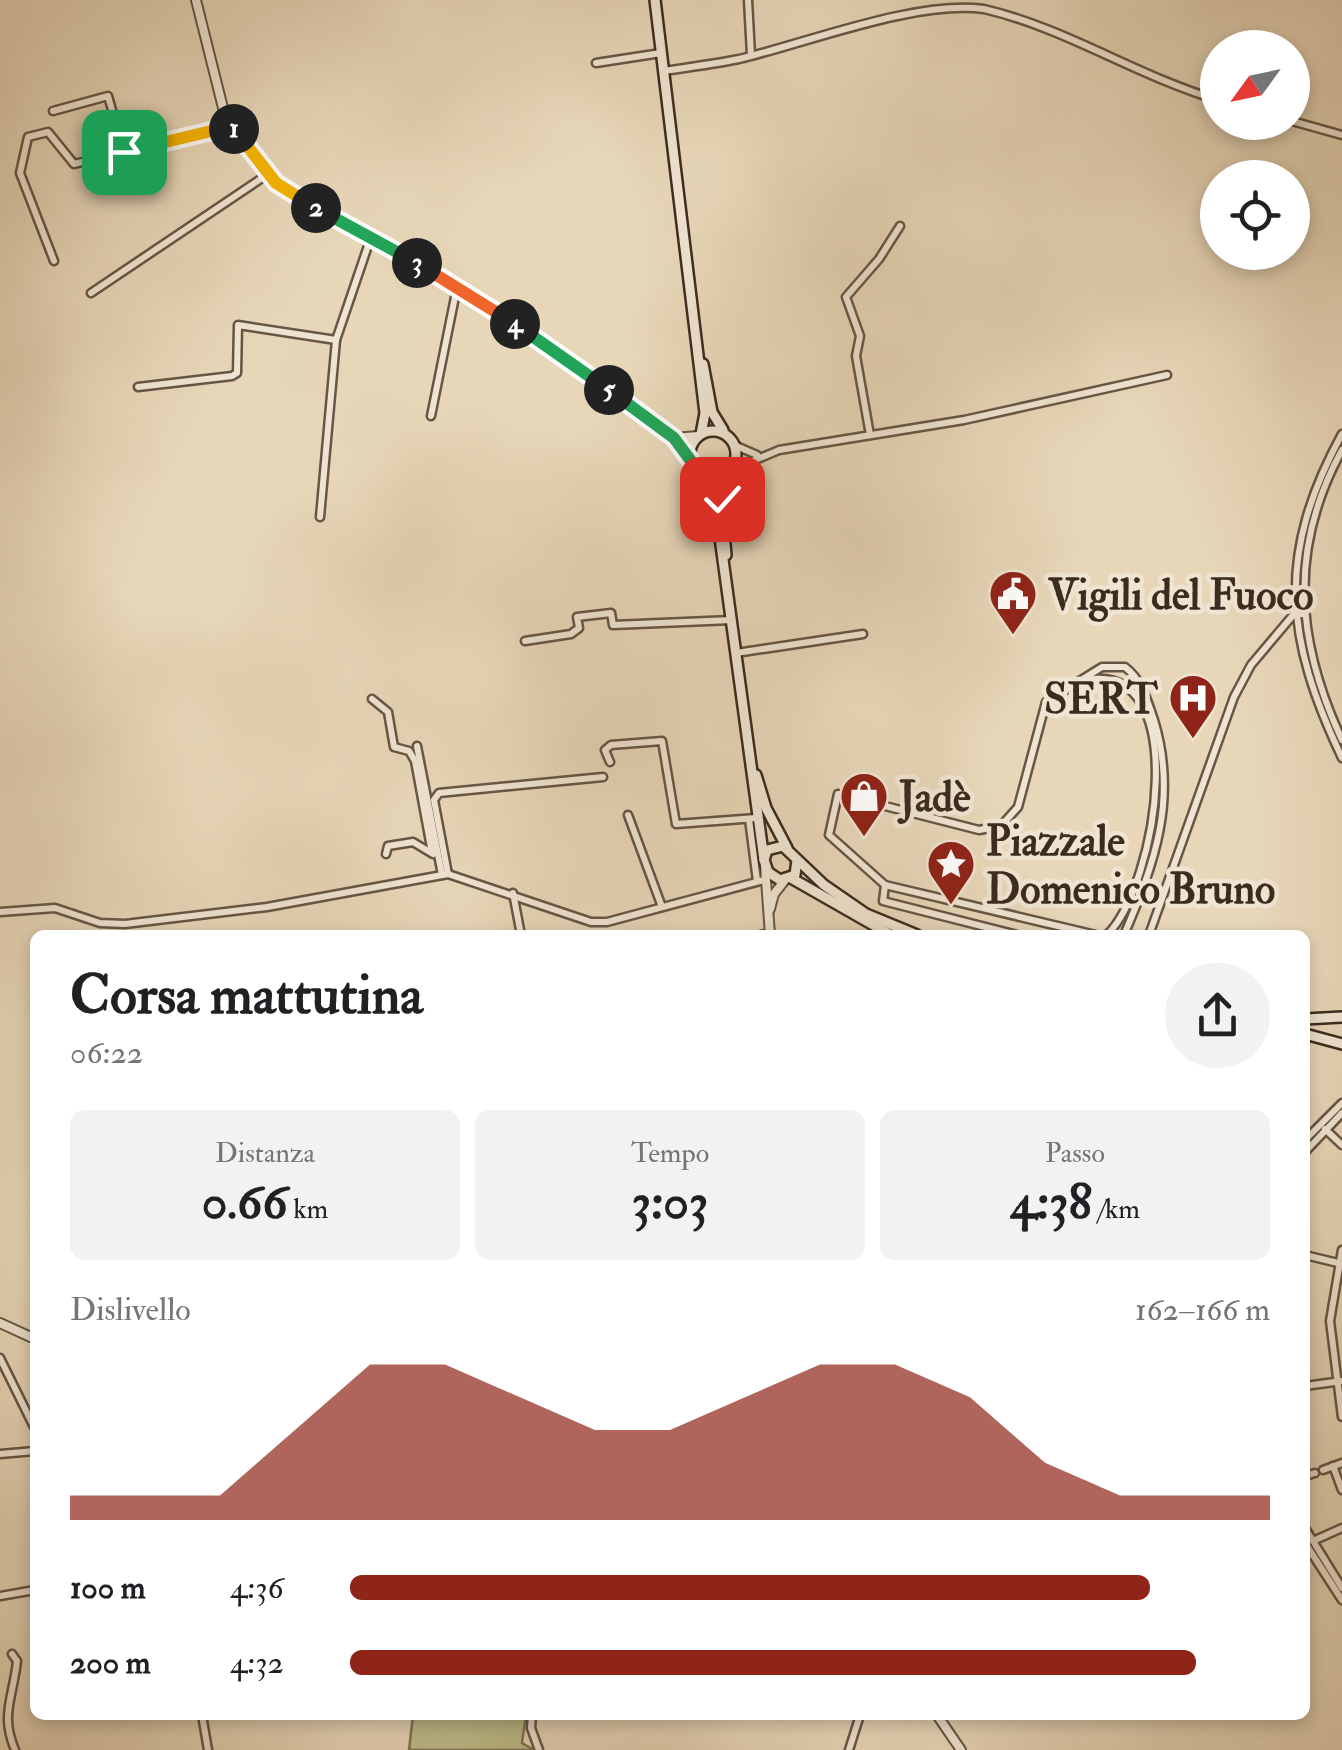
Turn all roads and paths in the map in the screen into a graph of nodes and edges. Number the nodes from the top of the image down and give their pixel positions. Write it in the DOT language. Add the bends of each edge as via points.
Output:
graph roads {
  1 [pos="196,0"];
  2 [pos="656,0"];
  3 [pos="748,0"];
  4 [pos="662,52"];
  5 [pos="751,56"];
  6 [pos="596,63"];
  7 [pos="664,71"];
  8 [pos="1200,95"];
  9 [pos="54,112"];
  10 [pos="232,126"];
  11 [pos="1310,126"];
  12 [pos="1342,135"];
  13 [pos="124,152"];
  14 [pos="268,174"];
  15 [pos="900,226"];
  16 [pos="372,236"];
  17 [pos="54,260"];
  18 [pos="457,286"];
  19 [pos="91,293"];
  20 [pos="696,337"];
  21 [pos="336,340"];
  22 [pos="1167,375"];
  23 [pos="138,387"];
  24 [pos="431,416"];
  25 [pos="724,431"];
  26 [pos="1342,434"];
  27 [pos="700,435"];
  28 [pos="870,435"];
  29 [pos="674,438"];
  30 [pos="734,446"];
  31 [pos="1338,452"];
  32 [pos="758,456"];
  33 [pos="692,458"];
  34 [pos="728,472"];
  35 [pos="703,478"];
  36 [pos="320,517"];
  37 [pos="726,573"];
  38 [pos="1294,614"];
  39 [pos="1304,614"];
  40 [pos="732,620"];
  41 [pos="863,634"];
  42 [pos="525,640"];
  43 [pos="736,652"];
  44 [pos="1080,682"];
  45 [pos="372,699"];
  46 [pos="1342,740"];
  47 [pos="748,744"];
  48 [pos="417,746"];
  49 [pos="1342,758"];
  50 [pos="610,762"];
  51 [pos="604,778"];
  52 [pos="628,816"];
  53 [pos="752,819"];
  54 [pos="787,848"];
  55 [pos="386,854"];
  56 [pos="435,856"];
  57 [pos="797,860"];
  58 [pos="764,863"];
  59 [pos="444,874"];
  60 [pos="788,879"];
  61 [pos="761,880"];
  62 [pos="885,885"];
  63 [pos="513,893"];
  64 [pos="946,899"];
  65 [pos="662,908"];
  66 [pos="0,912"];
  67 [pos="942,916"];
  68 [pos="769,919"];
  69 [pos="520,930"];
  70 [pos="767,930"];
  71 [pos="882,930"];
  72 [pos="905,930"];
  73 [pos="997,930"];
  74 [pos="1070,930"];
  75 [pos="1112,930"];
  76 [pos="1126,930"];
  77 [pos="1151,930"];
  78 [pos="1342,1017"];
  79 [pos="1310,1019"];
  80 [pos="1310,1035"];
  81 [pos="1342,1044"];
  82 [pos="1342,1103"];
  83 [pos="1342,1113"];
  84 [pos="1325,1129"];
  85 [pos="1310,1135"];
  86 [pos="1342,1145"];
  87 [pos="1310,1146"];
  88 [pos="1342,1250"];
  89 [pos="1310,1257"];
  90 [pos="1338,1263"];
  91 [pos="0,1322"];
  92 [pos="30,1337"];
  93 [pos="0,1358"];
  94 [pos="1338,1381"];
  95 [pos="1310,1385"];
  96 [pos="1342,1417"];
  97 [pos="30,1419"];
  98 [pos="30,1451"];
  99 [pos="0,1454"];
  100 [pos="1342,1462"];
  101 [pos="1332,1466"];
  102 [pos="1310,1474"];
  103 [pos="1342,1490"];
  104 [pos="1342,1528"];
  105 [pos="1310,1542"];
  106 [pos="1310,1543"];
  107 [pos="1310,1544"];
  108 [pos="1342,1588"];
  109 [pos="30,1591"];
  110 [pos="0,1596"];
  111 [pos="1342,1600"];
  112 [pos="12,1654"];
  113 [pos="203,1720"];
  114 [pos="532,1720"];
  115 [pos="859,1720"];
  116 [pos="941,1720"];
  117 [pos="15,1750"];
  118 [pos="208,1750"];
  119 [pos="539,1750"];
  120 [pos="850,1750"];
  121 [pos="962,1750"];
  1 -- 10 [label="street"];
  2 -- 4 [label="main road"];
  3 -- 5 [label="street"];
  4 -- 6 [label="street"];
  4 -- 7 [label="main road"];
  5 -- 7 [label="street"];
  5 -- 8 [label="street" via="856,21 975,7 1060,33"];
  7 -- 20 [label="main road"];
  9 -- 13 [label="street" via="108,96"];
  10 -- 13 [label="street"];
  10 -- 14 [label="street"];
  11 -- 12 [label="street"];
  13 -- 17 [label="street" via="74,164 48,132 23,144 23,183"];
  14 -- 16 [label="street" via="300,200"];
  14 -- 19 [label="street"];
  15 -- 28 [label="street" via="846,297 860,336 856,356"];
  16 -- 18 [label="street"];
  16 -- 21 [label="street"];
  18 -- 24 [label="street"];
  18 -- 29 [label="street"];
  20 -- 25 [label="main road" via="712,412"];
  20 -- 27 [label="main road" via="705,413"];
  21 -- 23 [label="street" via="238,325 237,373"];
  21 -- 36 [label="street"];
  22 -- 28 [label="street"];
  25 -- 27 [label="main road"];
  25 -- 30 [label="main road"];
  26 -- 31 [label="street"];
  27 -- 29 [label="street"];
  27 -- 33 [label="main road"];
  28 -- 32 [label="street"];
  29 -- 33 [label="street"];
  30 -- 32 [label="street"];
  30 -- 34 [label="main road"];
  31 -- 38 [label="street" via="1307,519"];
  31 -- 39 [label="street" via="1315,520"];
  32 -- 34 [label="street"];
  33 -- 35 [label="main road"];
  34 -- 35 [label="main road" via="717,480"];
  34 -- 37 [label="main road" via="722,499"];
  35 -- 37 [label="main road" via="715,500"];
  37 -- 40 [label="main road"];
  38 -- 39 [label="street"];
  38 -- 49 [label="street" via="1306,678"];
  38 -- 77 [label="street" via="1251,665 1221,728"];
  39 -- 46 [label="street" via="1314,675"];
  40 -- 42 [label="street" via="613,625 611,613 577,617 579,628 571,634"];
  40 -- 43 [label="main road"];
  41 -- 43 [label="street"];
  43 -- 47 [label="main road"];
  44 -- 62 [label="street" via="1054,694 1043,708 1018,807 1002,826 979,830 838,794 829,835"];
  44 -- 75 [label="street" via="1112,677 1132,688 1148,727 1156,778 1146,860"];
  44 -- 76 [label="street" via="1110,664 1132,672 1161,747 1162,834"];
  45 -- 56 [label="street" via="388,712 394,747 416,761"];
  47 -- 53 [label="main road"];
  47 -- 54 [label="main road" via="762,799"];
  48 -- 56 [label="street"];
  50 -- 53 [label="street" via="605,750 611,745 662,740 676,824"];
  51 -- 59 [label="street" via="440,793 434,800"];
  52 -- 65 [label="street"];
  53 -- 58 [label="main road"];
  53 -- 61 [label="street"];
  54 -- 57 [label="main road"];
  54 -- 58 [label="main road" via="774,846"];
  55 -- 56 [label="street" via="388,846 413,842"];
  56 -- 59 [label="street"];
  57 -- 60 [label="main road"];
  57 -- 72 [label="main road" via="866,914"];
  58 -- 60 [label="main road" via="776,878"];
  58 -- 61 [label="street"];
  59 -- 63 [label="street"];
  59 -- 66 [label="street" via="267,908 124,924 55,908"];
  60 -- 68 [label="street" via="774,894"];
  60 -- 71 [label="main road"];
  61 -- 65 [label="street"];
  61 -- 68 [label="street"];
  62 -- 64 [label="street"];
  62 -- 67 [label="street" via="883,901"];
  63 -- 65 [label="street" via="590,922"];
  63 -- 69 [label="street"];
  64 -- 67 [label="street"];
  64 -- 74 [label="street"];
  67 -- 73 [label="street"];
  68 -- 70 [label="street"];
  78 -- 79 [label="main road"];
  80 -- 81 [label="main road"];
  82 -- 85 [label="street"];
  83 -- 84 [label="street"];
  84 -- 86 [label="street"];
  84 -- 87 [label="street"];
  88 -- 90 [label="street"];
  89 -- 90 [label="street"];
  90 -- 94 [label="street" via="1330,1321"];
  91 -- 92 [label="street"];
  93 -- 97 [label="street"];
  94 -- 95 [label="street"];
  94 -- 96 [label="street"];
  98 -- 99 [label="street"];
  100 -- 101 [label="street"];
  101 -- 102 [label="street"];
  101 -- 103 [label="street"];
  104 -- 105 [label="street"];
  106 -- 108 [label="street"];
  107 -- 111 [label="street"];
  109 -- 110 [label="street"];
  112 -- 117 [label="street" via="18,1661 4,1732"];
  113 -- 118 [label="street"];
  114 -- 119 [label="street"];
  115 -- 120 [label="street"];
  116 -- 121 [label="street"];
}
